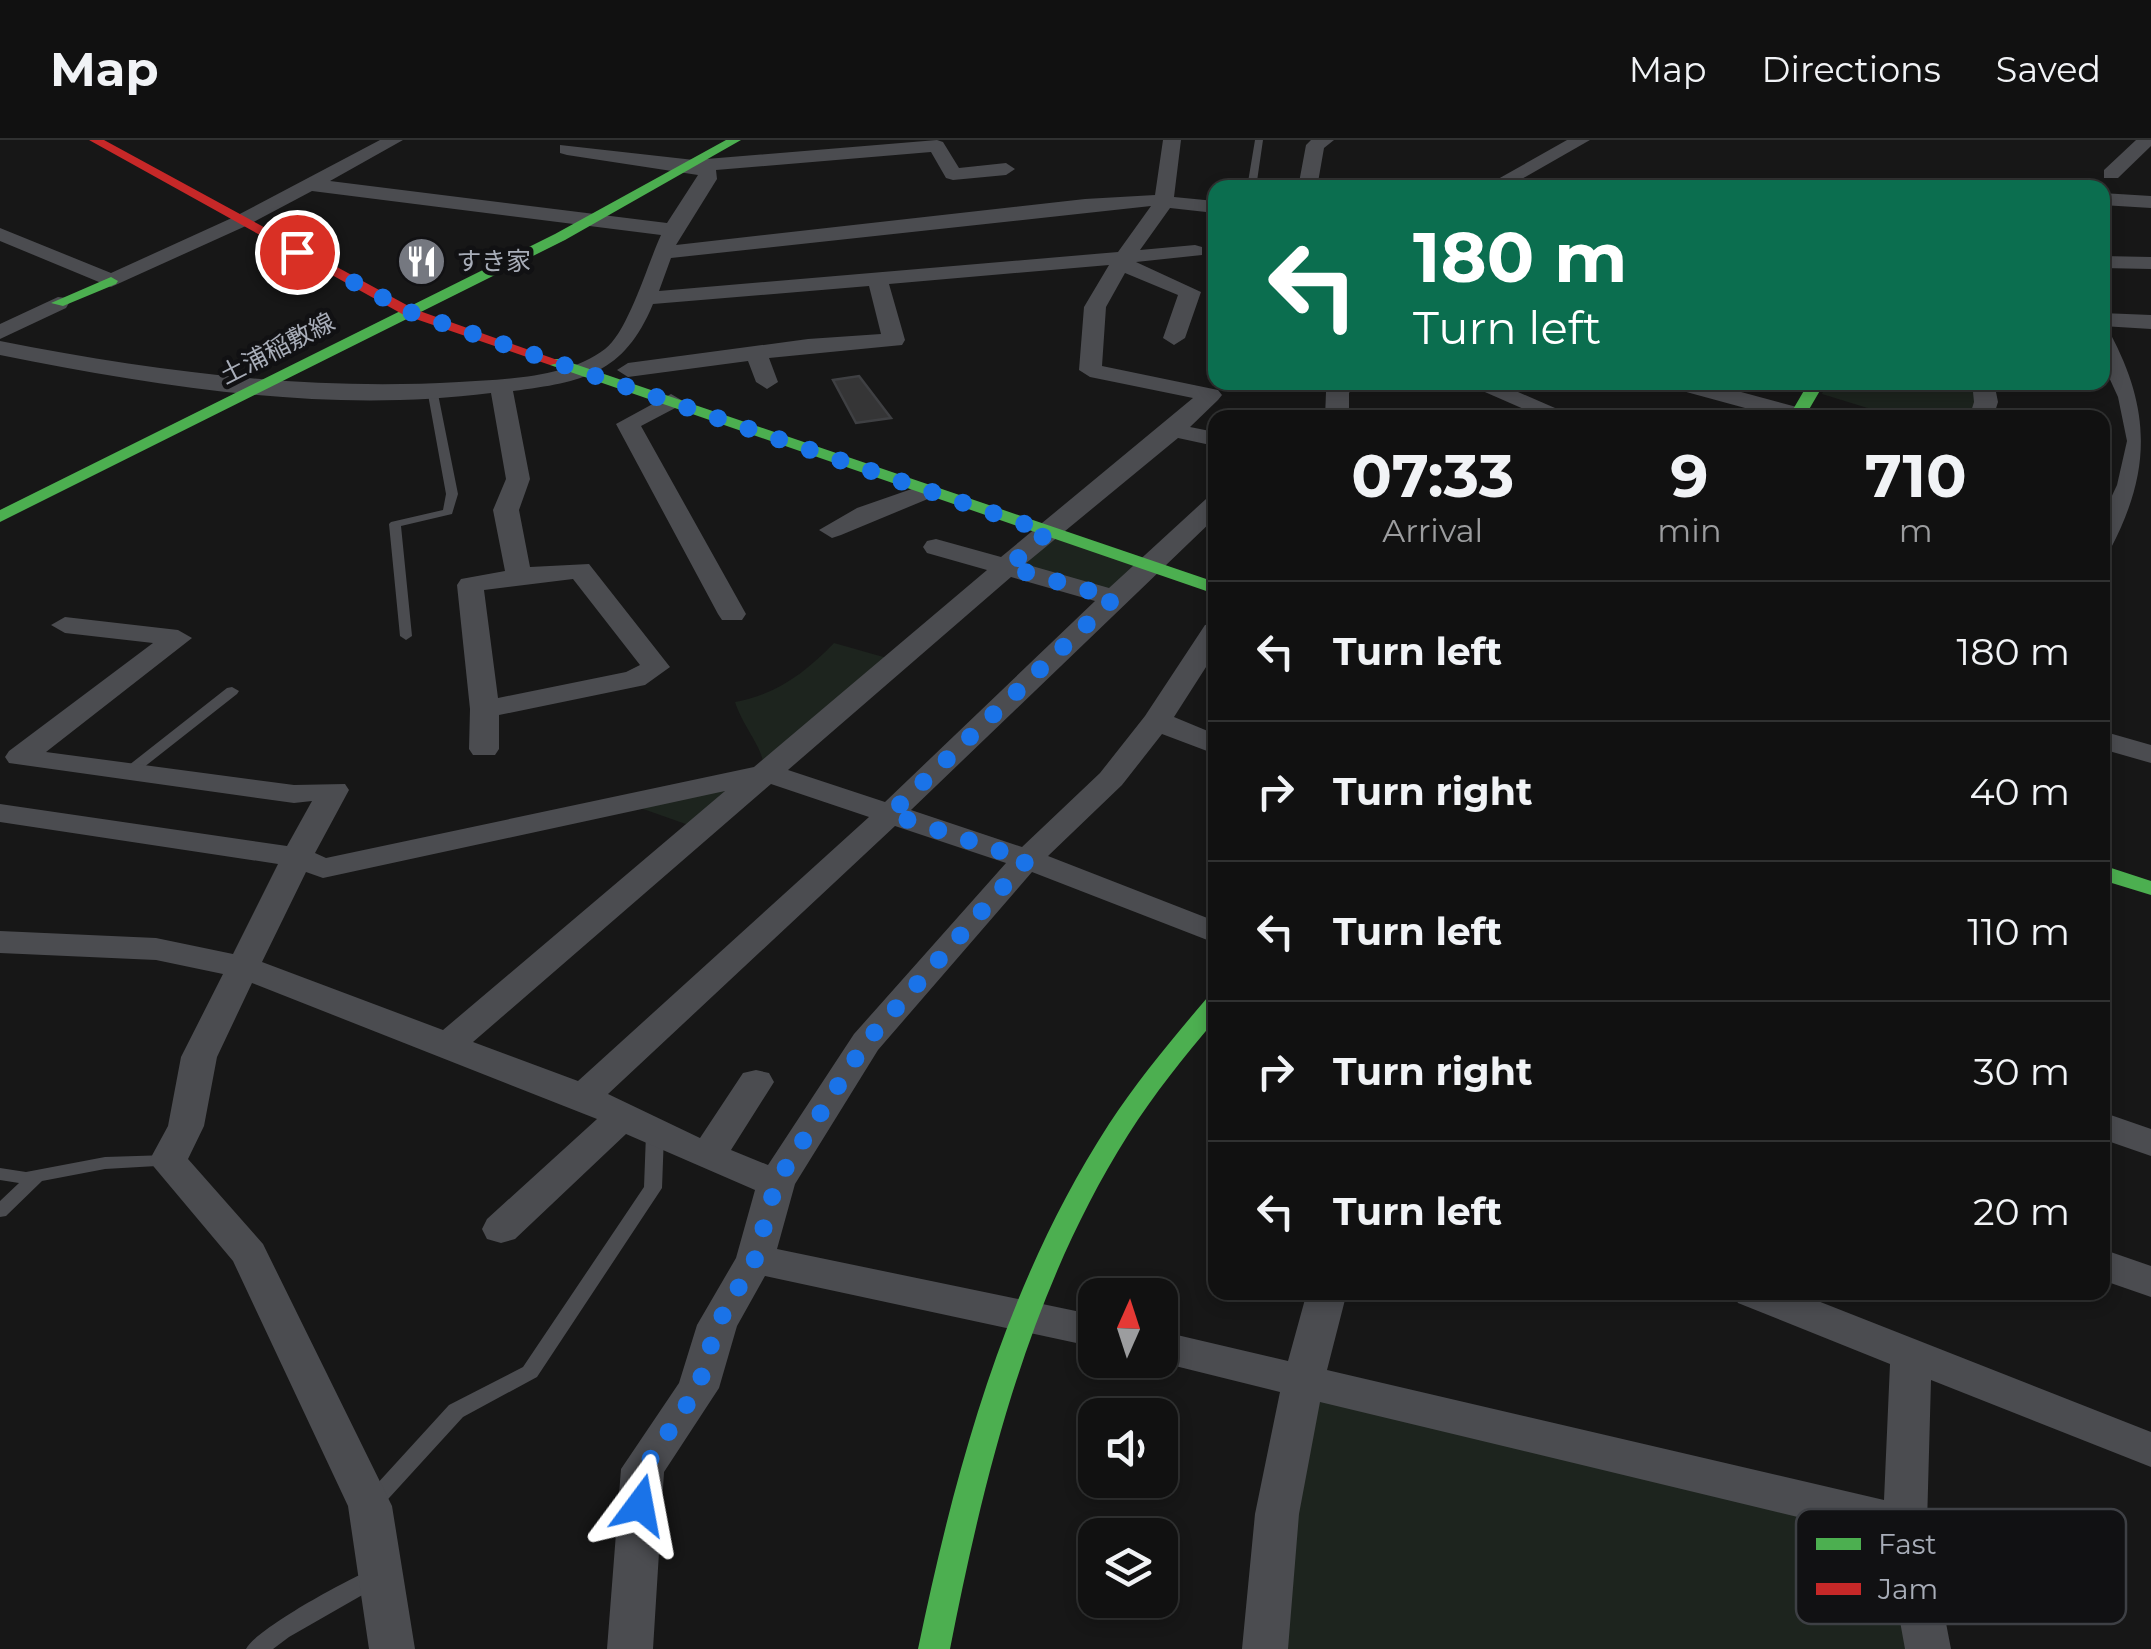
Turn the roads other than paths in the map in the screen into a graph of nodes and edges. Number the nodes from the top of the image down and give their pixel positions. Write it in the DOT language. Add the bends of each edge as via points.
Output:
graph roads {
  1 [pos="95,140"];
  2 [pos="122,140"];
  3 [pos="394,140"];
  4 [pos="735,140"];
  5 [pos="1172,140"];
  6 [pos="1259,140"];
  7 [pos="1325,140"];
  8 [pos="1582,140"];
  9 [pos="2147,140"];
  10 [pos="567,149"];
  11 [pos="694,166"];
  12 [pos="1006,169"];
  13 [pos="2111,174"];
  14 [pos="1252,180"];
  15 [pos="1307,180"];
  16 [pos="1506,180"];
  17 [pos="312,185"];
  18 [pos="2110,199"];
  19 [pos="1164,202"];
  20 [pos="2151,202"];
  21 [pos="1208,207"];
  22 [pos="250,216"];
  23 [pos="590,221"];
  24 [pos="672,230"];
  25 [pos="0,234"];
  26 [pos="1195,251"];
  27 [pos="664,253"];
  28 [pos="1122,260"];
  29 [pos="2110,262"];
  30 [pos="2151,262"];
  31 [pos="877,278"];
  32 [pos="110,280"];
  33 [pos="643,299"];
  34 [pos="431,301"];
  35 [pos="58,302"];
  36 [pos="410,312"];
  37 [pos="805,317"];
  38 [pos="2110,319"];
  39 [pos="0,321"];
  40 [pos="2151,322"];
  41 [pos="0,332"];
  42 [pos="1174,338"];
  43 [pos="808,346"];
  44 [pos="0,348"];
  45 [pos="756,353"];
  46 [pos="2110,353"];
  47 [pos="595,366"];
  48 [pos="628,370"];
  49 [pos="767,382"];
  50 [pos="500,387"];
  51 [pos="259,388"];
  52 [pos="432,389"];
  53 [pos="1493,390"];
  54 [pos="1706,390"];
  55 [pos="671,401"];
  56 [pos="1546,410"];
  57 [pos="1780,410"];
  58 [pos="1173,430"];
  59 [pos="1208,438"];
  60 [pos="2149,449"];
  61 [pos="926,491"];
  62 [pos="2110,496"];
  63 [pos="2130,502"];
  64 [pos="1208,511"];
  65 [pos="0,517"];
  66 [pos="1056,525"];
  67 [pos="832,530"];
  68 [pos="2110,531"];
  69 [pos="936,547"];
  70 [pos="1158,558"];
  71 [pos="1208,566"];
  72 [pos="1008,567"];
  73 [pos="519,576"];
  74 [pos="1208,584"];
  75 [pos="1114,598"];
  76 [pos="732,614"];
  77 [pos="65,625"];
  78 [pos="406,636"];
  79 [pos="1208,642"];
  80 [pos="232,691"];
  81 [pos="485,709"];
  82 [pos="1157,721"];
  83 [pos="1208,742"];
  84 [pos="2110,742"];
  85 [pos="484,749"];
  86 [pos="2151,754"];
  87 [pos="10,755"];
  88 [pos="130,772"];
  89 [pos="767,772"];
  90 [pos="0,813"];
  91 [pos="890,814"];
  92 [pos="296,857"];
  93 [pos="1027,860"];
  94 [pos="2110,875"];
  95 [pos="2151,888"];
  96 [pos="2110,897"];
  97 [pos="2151,910"];
  98 [pos="1208,931"];
  99 [pos="0,942"];
  100 [pos="242,967"];
  101 [pos="1208,1012"];
  102 [pos="449,1044"];
  103 [pos="756,1082"];
  104 [pos="582,1097"];
  105 [pos="639,1126"];
  106 [pos="2110,1127"];
  107 [pos="2151,1144"];
  108 [pos="708,1156"];
  109 [pos="168,1162"];
  110 [pos="0,1174"];
  111 [pos="37,1176"];
  112 [pos="776,1183"];
  113 [pos="0,1211"];
  114 [pos="501,1229"];
  115 [pos="755,1259"];
  116 [pos="2110,1267"];
  117 [pos="2151,1282"];
  118 [pos="1325,1300"];
  119 [pos="1772,1300"];
  120 [pos="1022,1314"];
  121 [pos="1078,1328"];
  122 [pos="1178,1351"];
  123 [pos="1911,1355"];
  124 [pos="1302,1381"];
  125 [pos="2151,1450"];
  126 [pos="370,1506"];
  127 [pos="1843,1509"];
  128 [pos="1906,1509"];
  129 [pos="380,1575"];
  130 [pos="1924,1624"];
  131 [pos="258,1649"];
  132 [pos="392,1649"];
  133 [pos="630,1649"];
  134 [pos="934,1649"];
  135 [pos="1265,1649"];
  136 [pos="1928,1649"];
  1 -- 22 [label="street"];
  2 -- 22 [label="street"];
  3 -- 17 [label="street"];
  4 -- 11 [label="street, 土浦稲敷線"];
  5 -- 19 [label="street"];
  6 -- 14 [label="lane"];
  7 -- 15 [label="street" via="1314,145"];
  8 -- 16 [label="street"];
  9 -- 13 [label="street"];
  10 -- 11 [label="street"];
  11 -- 12 [label="street" via="936,146 953,174"];
  11 -- 23 [label="street, 土浦稲敷線"];
  11 -- 24 [label="street" via="708,172 707,179"];
  17 -- 22 [label="street"];
  17 -- 23 [label="street"];
  18 -- 20 [label="street"];
  19 -- 21 [label="street"];
  19 -- 27 [label="street" via="1085,205"];
  19 -- 28 [label="street"];
  22 -- 32 [label="street"];
  22 -- 34 [label="street"];
  22 -- 36 [label="street"];
  23 -- 24 [label="street"];
  23 -- 34 [label="street, 土浦稲敷線"];
  24 -- 27 [label="street"];
  25 -- 32 [label="street"];
  26 -- 28 [label="street"];
  27 -- 33 [label="street"];
  28 -- 31 [label="street"];
  28 -- 42 [label="street" via="1190,292"];
  28 -- 58 [label="street" via="1095,307 1090,370 1210,395"];
  29 -- 30 [label="street"];
  31 -- 33 [label="street"];
  31 -- 43 [label="street" via="894,340"];
  32 -- 35 [label="street"];
  33 -- 47 [label="street" via="620,348"];
  34 -- 36 [label="street, 土浦稲敷線"];
  34 -- 47 [label="street"];
  35 -- 39 [label="street"];
  35 -- 41 [label="street"];
  36 -- 47 [label="street"];
  36 -- 51 [label="street, 土浦稲敷線"];
  37 -- 43 [label="street"];
  38 -- 40 [label="street"];
  43 -- 45 [label="street"];
  44 -- 51 [label="street"];
  45 -- 48 [label="street"];
  45 -- 49 [label="street"];
  46 -- 60 [label="street" via="2142,412"];
  47 -- 48 [label="street"];
  47 -- 50 [label="street"];
  47 -- 55 [label="street"];
  48 -- 66 [label="street"];
  50 -- 52 [label="street"];
  50 -- 73 [label="street" via="518,479 506,510"];
  51 -- 52 [label="street"];
  51 -- 65 [label="street, 土浦稲敷線"];
  52 -- 78 [label="lane" via="452,494 448,512 395,524"];
  53 -- 56 [label="street"];
  54 -- 57 [label="street"];
  55 -- 61 [label="street"];
  55 -- 76 [label="street" via="628,424"];
  58 -- 59 [label="street"];
  58 -- 66 [label="street"];
  60 -- 63 [label="street"];
  61 -- 66 [label="street"];
  61 -- 67 [label="street"];
  62 -- 63 [label="street"];
  63 -- 68 [label="street"];
  64 -- 70 [label="street"];
  66 -- 70 [label="street"];
  66 -- 72 [label="street"];
  69 -- 72 [label="street"];
  70 -- 71 [label="street"];
  70 -- 74 [label="street"];
  70 -- 75 [label="street"];
  72 -- 75 [label="street"];
  72 -- 89 [label="street"];
  73 -- 81 [label="street" via="470,585"];
  73 -- 81 [label="street" via="580,570 656,667 635,679"];
  75 -- 91 [label="street"];
  77 -- 87 [label="street" via="178,638"];
  79 -- 82 [label="street"];
  80 -- 88 [label="lane"];
  81 -- 85 [label="street"];
  82 -- 83 [label="street"];
  82 -- 93 [label="street" via="1112,779"];
  84 -- 86 [label="street"];
  87 -- 88 [label="street"];
  88 -- 92 [label="street" via="294,794 334,790"];
  89 -- 91 [label="street"];
  89 -- 92 [label="street" via="322,868"];
  89 -- 102 [label="street"];
  90 -- 92 [label="street"];
  91 -- 93 [label="street"];
  91 -- 104 [label="street"];
  92 -- 100 [label="street"];
  93 -- 98 [label="street"];
  93 -- 112 [label="street" via="866,1042"];
  94 -- 95 [label="street"];
  96 -- 97 [label="street"];
  99 -- 100 [label="street" via="156,950"];
  100 -- 102 [label="street"];
  100 -- 109 [label="street" via="199,1057 186,1126"];
  101 -- 120 [label="street" via="1181,1041 1078,1198"];
  102 -- 104 [label="street"];
  103 -- 108 [label="street"];
  104 -- 105 [label="street"];
  105 -- 108 [label="street"];
  105 -- 114 [label="street"];
  105 -- 126 [label="lane" via="653,1188 530,1372 456,1412"];
  106 -- 107 [label="street"];
  108 -- 112 [label="street"];
  109 -- 111 [label="lane" via="105,1163"];
  109 -- 126 [label="street" via="249,1254"];
  110 -- 111 [label="lane"];
  111 -- 113 [label="lane"];
  112 -- 115 [label="street"];
  115 -- 120 [label="street"];
  115 -- 133 [label="street" via="717,1325 698,1388 643,1470"];
  116 -- 117 [label="street"];
  118 -- 124 [label="street"];
  119 -- 123 [label="street"];
  120 -- 121 [label="street"];
  120 -- 134 [label="street" via="969,1473"];
  122 -- 124 [label="street"];
  123 -- 125 [label="street"];
  123 -- 128 [label="street"];
  124 -- 127 [label="street"];
  124 -- 135 [label="street" via="1266,1574"];
  126 -- 129 [label="street"];
  129 -- 131 [label="lane"];
  129 -- 132 [label="street"];
  130 -- 136 [label="street"];
}
